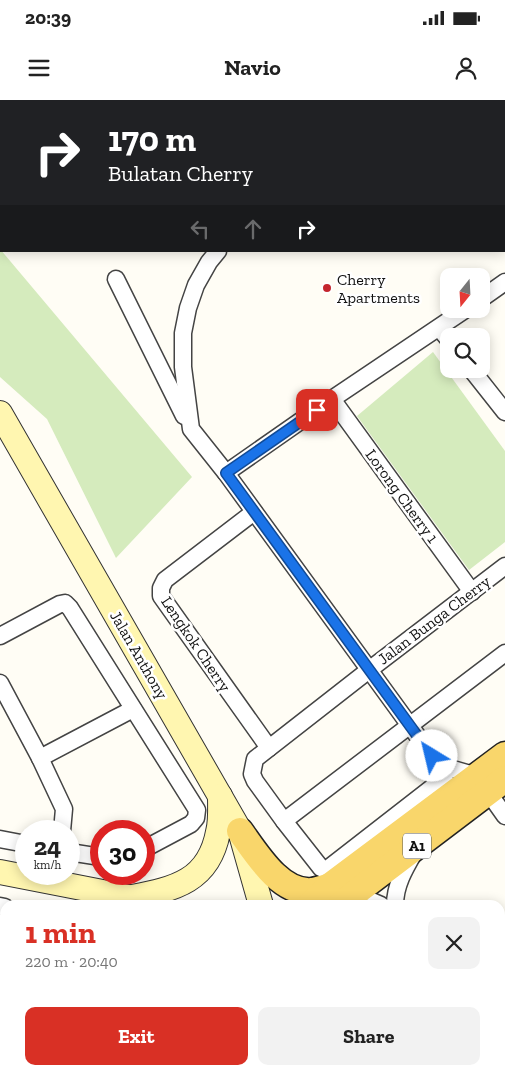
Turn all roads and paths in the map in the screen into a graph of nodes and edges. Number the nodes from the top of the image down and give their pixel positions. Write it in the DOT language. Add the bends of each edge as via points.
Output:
graph roads {
  1 [pos="217,252"];
  2 [pos="116,279"];
  3 [pos="505,282"];
  4 [pos="490,292"];
  5 [pos="458,318"];
  6 [pos="449,328"];
  7 [pos="440,336"];
  8 [pos="478,378"];
  9 [pos="332,399"];
  10 [pos="505,412"];
  11 [pos="0,413"];
  12 [pos="191,429"];
  13 [pos="226,473"];
  14 [pos="254,512"];
  15 [pos="505,566"];
  16 [pos="472,592"];
  17 [pos="0,636"];
  18 [pos="505,653"];
  19 [pos="369,670"];
  20 [pos="0,684"];
  21 [pos="133,709"];
  22 [pos="410,726"];
  23 [pos="269,748"];
  24 [pos="505,755"];
  25 [pos="432,756"];
  26 [pos="40,758"];
  27 [pos="474,787"];
  28 [pos="220,796"];
  29 [pos="505,816"];
  30 [pos="63,820"];
  31 [pos="284,821"];
  32 [pos="240,832"];
  33 [pos="0,839"];
  34 [pos="15,842"];
  35 [pos="155,842"];
  36 [pos="418,845"];
  37 [pos="0,872"];
  38 [pos="15,874"];
  39 [pos="80,884"];
  40 [pos="128,897"];
  41 [pos="338,899"];
  42 [pos="138,900"];
  43 [pos="260,900"];
  44 [pos="395,900"];
  1 -- 12 [label="street" via="196,285 183,333 183,368"];
  2 -- 12 [label="street"];
  3 -- 4 [label="street"];
  5 -- 6 [label="street"];
  7 -- 9 [label="street"];
  8 -- 10 [label="street"];
  9 -- 13 [label="street"];
  9 -- 16 [label="street, Lorong Cherry 1"];
  11 -- 28 [label="main road, Jalan Anthony"];
  12 -- 13 [label="street"];
  13 -- 14 [label="street"];
  14 -- 19 [label="street"];
  14 -- 23 [label="street, Lengkok Cherry" via="166,580 161,596"];
  15 -- 16 [label="street, Jalan Bunga Cherry"];
  16 -- 19 [label="street, Jalan Bunga Cherry"];
  17 -- 21 [label="street" via="65,604"];
  18 -- 22 [label="street"];
  19 -- 22 [label="street"];
  19 -- 23 [label="street, Jalan Bunga Cherry"];
  20 -- 26 [label="street"];
  21 -- 26 [label="street"];
  21 -- 35 [label="street" via="197,810 191,824"];
  22 -- 25 [label="street"];
  22 -- 31 [label="street"];
  23 -- 31 [label="street, Jalan Bunga Cherry" via="255,759 252,774"];
  24 -- 27 [label="main road, A1"];
  25 -- 27 [label="street"];
  25 -- 27 [label="street" via="440,775"];
  26 -- 30 [label="street" via="64,809"];
  27 -- 29 [label="street"];
  27 -- 31 [label="street, Jalan Bunga Cherry" via="326,870"];
  27 -- 36 [label="main road, A1"];
  27 -- 41 [label="main road, A1"];
  28 -- 32 [label="main road, Jalan Anthony"];
  28 -- 40 [label="main road" via="219,830 214,847 199,871 180,885"];
  32 -- 41 [label="main road" via="265,865 285,884"];
  32 -- 43 [label="main road, Jalan Anthony"];
  33 -- 34 [label="street"];
  36 -- 41 [label="main road, A1"];
  36 -- 44 [label="street" via="400,879"];
  37 -- 38 [label="main road"];
  39 -- 40 [label="main road"];
  40 -- 42 [label="main road"];
}
